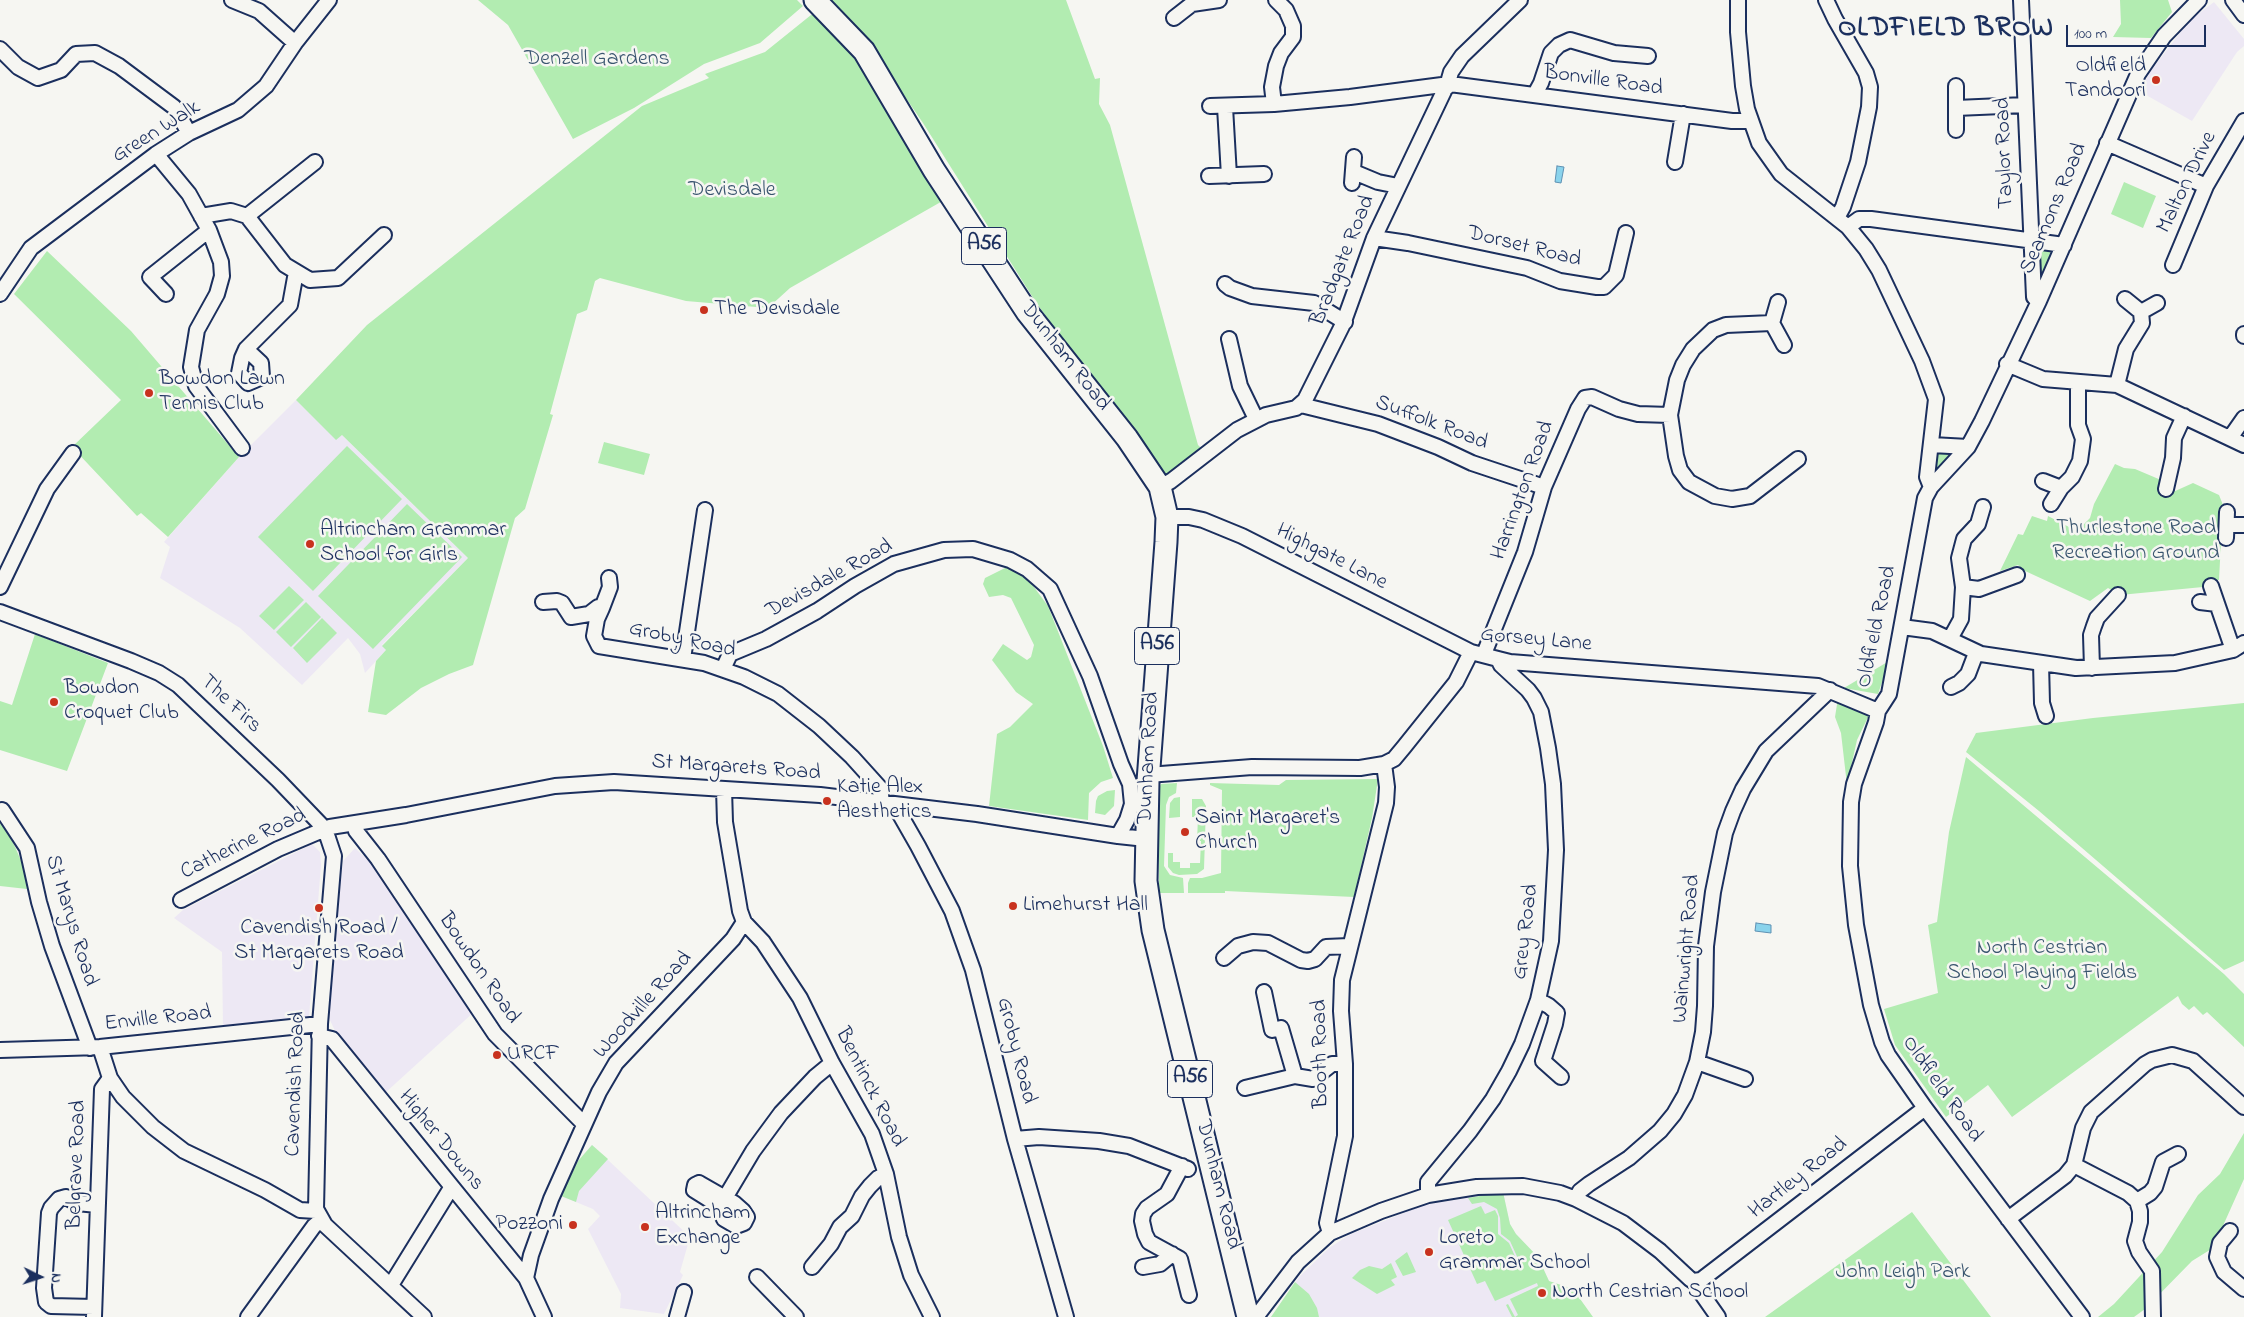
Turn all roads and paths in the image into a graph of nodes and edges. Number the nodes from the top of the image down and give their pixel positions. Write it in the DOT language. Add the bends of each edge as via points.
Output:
graph roads {
  1 [pos="232,0"];
  2 [pos="329,0"];
  3 [pos="815,0"];
  4 [pos="1219,0"];
  5 [pos="1276,0"];
  6 [pos="1520,0"];
  7 [pos="1738,0"];
  8 [pos="1826,0"];
  9 [pos="2021,0"];
  10 [pos="2199,0"];
  11 [pos="2233,0"];
  12 [pos="2244,15"];
  13 [pos="1174,18"];
  14 [pos="295,43"];
  15 [pos="0,49"];
  16 [pos="1648,56"];
  17 [pos="1449,85"];
  18 [pos="1956,86"];
  19 [pos="1535,94"];
  20 [pos="1274,104"];
  21 [pos="1210,106"];
  22 [pos="1225,106"];
  23 [pos="2026,106"];
  24 [pos="1956,108"];
  25 [pos="1683,114"];
  26 [pos="1751,120"];
  27 [pos="2244,121"];
  28 [pos="1956,130"];
  29 [pos="189,133"];
  30 [pos="2107,143"];
  31 [pos="156,154"];
  32 [pos="1354,157"];
  33 [pos="315,162"];
  34 [pos="1675,162"];
  35 [pos="1264,174"];
  36 [pos="1209,176"];
  37 [pos="1229,176"];
  38 [pos="1398,186"];
  39 [pos="2206,186"];
  40 [pos="201,216"];
  41 [pos="246,216"];
  42 [pos="1836,218"];
  43 [pos="1848,227"];
  44 [pos="209,230"];
  45 [pos="1626,233"];
  46 [pos="384,235"];
  47 [pos="1374,238"];
  48 [pos="2031,240"];
  49 [pos="2064,245"];
  50 [pos="2173,266"];
  51 [pos="296,272"];
  52 [pos="1226,290"];
  53 [pos="0,294"];
  54 [pos="166,294"];
  55 [pos="2125,299"];
  56 [pos="2039,301"];
  57 [pos="1778,302"];
  58 [pos="2157,302"];
  59 [pos="2141,312"];
  60 [pos="1344,322"];
  61 [pos="1772,323"];
  62 [pos="1230,339"];
  63 [pos="1784,345"];
  64 [pos="246,348"];
  65 [pos="2007,364"];
  66 [pos="2078,382"];
  67 [pos="2117,386"];
  68 [pos="1301,405"];
  69 [pos="1670,415"];
  70 [pos="2184,416"];
  71 [pos="2244,418"];
  72 [pos="1256,419"];
  73 [pos="2230,438"];
  74 [pos="1932,445"];
  75 [pos="2244,445"];
  76 [pos="1968,447"];
  77 [pos="242,448"];
  78 [pos="73,453"];
  79 [pos="1800,458"];
  80 [pos="2043,481"];
  81 [pos="2171,486"];
  82 [pos="1544,487"];
  83 [pos="1931,487"];
  84 [pos="1160,488"];
  85 [pos="2061,488"];
  86 [pos="2052,504"];
  87 [pos="1984,507"];
  88 [pos="705,510"];
  89 [pos="1167,517"];
  90 [pos="2227,525"];
  91 [pos="2244,525"];
  92 [pos="610,578"];
  93 [pos="2015,580"];
  94 [pos="2211,586"];
  95 [pos="0,587"];
  96 [pos="1963,587"];
  97 [pos="2118,595"];
  98 [pos="543,602"];
  99 [pos="2200,602"];
  100 [pos="2217,604"];
  101 [pos="602,608"];
  102 [pos="0,612"];
  103 [pos="1902,627"];
  104 [pos="1950,639"];
  105 [pos="2239,646"];
  106 [pos="1976,652"];
  107 [pos="1478,653"];
  108 [pos="683,659"];
  109 [pos="1498,660"];
  110 [pos="2041,663"];
  111 [pos="2092,668"];
  112 [pos="723,669"];
  113 [pos="1950,687"];
  114 [pos="1830,690"];
  115 [pos="1878,711"];
  116 [pos="2046,716"];
  117 [pos="1384,764"];
  118 [pos="1145,779"];
  119 [pos="724,789"];
  120 [pos="882,802"];
  121 [pos="898,805"];
  122 [pos="2,810"];
  123 [pos="354,824"];
  124 [pos="325,829"];
  125 [pos="1118,836"];
  126 [pos="1146,839"];
  127 [pos="181,900"];
  128 [pos="744,922"];
  129 [pos="1349,946"];
  130 [pos="1224,958"];
  131 [pos="1264,992"];
  132 [pos="1538,1000"];
  133 [pos="320,1030"];
  134 [pos="95,1047"];
  135 [pos="0,1050"];
  136 [pos="1697,1062"];
  137 [pos="832,1063"];
  138 [pos="1345,1064"];
  139 [pos="1295,1076"];
  140 [pos="1561,1077"];
  141 [pos="110,1078"];
  142 [pos="1745,1079"];
  143 [pos="1245,1088"];
  144 [pos="2244,1107"];
  145 [pos="1925,1108"];
  146 [pos="584,1124"];
  147 [pos="1015,1139"];
  148 [pos="2178,1154"];
  149 [pos="2074,1165"];
  150 [pos="886,1174"];
  151 [pos="451,1188"];
  152 [pos="1428,1195"];
  153 [pos="1576,1199"];
  154 [pos="722,1201"];
  155 [pos="2137,1201"];
  156 [pos="97,1205"];
  157 [pos="319,1216"];
  158 [pos="2008,1219"];
  159 [pos="2230,1231"];
  160 [pos="1330,1233"];
  161 [pos="1172,1254"];
  162 [pos="812,1267"];
  163 [pos="1143,1267"];
  164 [pos="757,1277"];
  165 [pos="526,1278"];
  166 [pos="1697,1281"];
  167 [pos="391,1285"];
  168 [pos="2244,1290"];
  169 [pos="684,1292"];
  170 [pos="1189,1294"];
  171 [pos="94,1312"];
  172 [pos="542,1316"];
  173 [pos="248,1317"];
  174 [pos="424,1317"];
  175 [pos="676,1317"];
  176 [pos="796,1317"];
  177 [pos="932,1317"];
  178 [pos="1066,1317"];
  179 [pos="1248,1317"];
  180 [pos="1256,1317"];
  181 [pos="1718,1317"];
  182 [pos="2082,1317"];
  183 [pos="2153,1317"];
  1 -- 14 [label="street" via="259,11"];
  2 -- 14 [label="street, Green Walk"];
  3 -- 84 [label="highway, Dunham Road / A56" via="864,51 934,170 1027,312 1127,438"];
  4 -- 13 [label="street" via="1192,4"];
  5 -- 20 [label="street" via="1290,18 1297,38 1281,53 1276,66 1272,87"];
  6 -- 17 [label="street, Bradgate Road" via="1462,56 1451,72"];
  7 -- 26 [label="street, Oldfield Road" via="1743,86"];
  8 -- 42 [label="street" via="1866,72 1870,87 1858,162"];
  9 -- 23 [label="street, Taylor Road"];
  10 -- 30 [label="street, Seamons Road" via="2164,36 2138,74"];
  11 -- 12 [label="street"];
  14 -- 29 [label="street, Green Walk" via="266,86 238,110"];
  15 -- 29 [label="street" via="18,67 38,78 61,70 76,54 95,53 119,66 174,107"];
  16 -- 19 [label="street" via="1614,53 1570,40 1551,53"];
  17 -- 19 [label="street, Bonville Road"];
  17 -- 20 [label="street, Bonville Road"];
  17 -- 38 [label="street, Bradgate Road"];
  18 -- 24 [label="street"];
  19 -- 25 [label="street, Bonville Road"];
  20 -- 22 [label="street, Bonville Road"];
  21 -- 22 [label="street, Bonville Road"];
  22 -- 37 [label="street"];
  23 -- 24 [label="street"];
  23 -- 48 [label="street, Taylor Road"];
  24 -- 28 [label="street"];
  25 -- 26 [label="street, Bonville Road" via="1732,121"];
  25 -- 34 [label="street"];
  26 -- 42 [label="street, Oldfield Road" via="1759,142 1781,174"];
  27 -- 39 [label="street, Malton Drive"];
  29 -- 31 [label="street, Green Walk"];
  30 -- 39 [label="street"];
  30 -- 49 [label="street, Seamons Road"];
  31 -- 40 [label="street" via="189,194"];
  31 -- 53 [label="street, Green Walk" via="31,248"];
  32 -- 38 [label="street" via="1353,178"];
  33 -- 41 [label="street"];
  35 -- 37 [label="street"];
  36 -- 37 [label="street"];
  38 -- 47 [label="street, Bradgate Road"];
  39 -- 50 [label="street, Malton Drive"];
  40 -- 41 [label="street" via="231,211"];
  40 -- 44 [label="street"];
  41 -- 51 [label="street" via="285,265"];
  42 -- 43 [label="street, Oldfield Road"];
  43 -- 48 [label="street" via="1859,219 1871,219"];
  43 -- 74 [label="street, Oldfield Road" via="1879,270 1922,361 1936,399"];
  44 -- 54 [label="street" via="150,277"];
  44 -- 77 [label="street" via="221,262 222,276 217,294 198,330 191,367 196,386"];
  45 -- 47 [label="street, Dorset Road" via="1616,276 1604,287 1560,281 1526,268 1408,242"];
  46 -- 51 [label="street" via="338,278 310,280"];
  47 -- 60 [label="street, Bradgate Road"];
  48 -- 49 [label="street"];
  48 -- 56 [label="street, Taylor Road" via="2034,297"];
  49 -- 56 [label="street, Seamons Road"];
  51 -- 64 [label="street" via="290,306"];
  52 -- 60 [label="street" via="1314,303"];
  55 -- 59 [label="street"];
  56 -- 65 [label="street, Seamons Road"];
  57 -- 61 [label="street"];
  58 -- 59 [label="street"];
  59 -- 67 [label="street" via="2142,324 2126,349"];
  60 -- 68 [label="street, Bradgate Road"];
  61 -- 63 [label="street"];
  61 -- 69 [label="street" via="1726,325 1701,340 1683,365"];
  62 -- 72 [label="street" via="1240,386"];
  65 -- 66 [label="street" via="2043,379"];
  65 -- 76 [label="street, Seamons Road"];
  66 -- 67 [label="street"];
  66 -- 85 [label="street" via="2078,425 2083,439 2080,461"];
  67 -- 70 [label="street"];
  68 -- 72 [label="street"];
  68 -- 82 [label="street, Suffolk Road" via="1378,424 1472,463"];
  69 -- 79 [label="street" via="1680,470 1689,482 1715,496 1732,499 1750,496"];
  69 -- 82 [label="street, Harrington Road" via="1638,414 1587,396 1578,409"];
  70 -- 73 [label="street"];
  70 -- 81 [label="street" via="2174,438"];
  71 -- 73 [label="street"];
  72 -- 84 [label="street"];
  73 -- 75 [label="street"];
  74 -- 76 [label="street"];
  74 -- 83 [label="street, Oldfield Road" via="1926,477"];
  76 -- 83 [label="street, Seamons Road"];
  78 -- 95 [label="street" via="47,490"];
  80 -- 85 [label="street"];
  82 -- 107 [label="street, Harrington Road" via="1525,552"];
  83 -- 103 [label="street, Oldfield Road" via="1922,508"];
  84 -- 89 [label="highway, Dunham Road / A56"];
  85 -- 86 [label="street"];
  87 -- 96 [label="street" via="1978,524 1964,539 1959,558"];
  88 -- 108 [label="street"];
  89 -- 107 [label="street, Highgate Lane" via="1203,520 1242,536"];
  89 -- 118 [label="highway, Dunham Road / A56"];
  90 -- 91 [label="street"];
  92 -- 101 [label="street" via="610,588"];
  93 -- 96 [label="street" via="1979,589"];
  94 -- 100 [label="street"];
  96 -- 104 [label="street" via="1961,620"];
  97 -- 111 [label="street" via="2097,618 2091,634"];
  98 -- 101 [label="street" via="562,603 571,617"];
  99 -- 100 [label="street"];
  100 -- 105 [label="street"];
  101 -- 108 [label="street, Groby Road" via="594,636 599,646"];
  102 -- 124 [label="street, The Firs" via="159,673 178,686"];
  103 -- 104 [label="street" via="1932,631"];
  103 -- 115 [label="street, Oldfield Road" via="1890,694"];
  104 -- 106 [label="street"];
  105 -- 111 [label="street" via="2175,663"];
  106 -- 110 [label="street"];
  106 -- 113 [label="street" via="1968,674"];
  107 -- 109 [label="street, Gorsey Lane"];
  107 -- 117 [label="street, Gorsey Lane" via="1394,759"];
  108 -- 112 [label="street, Groby Road"];
  109 -- 114 [label="street, Gorsey Lane" via="1786,683"];
  109 -- 132 [label="street, Grey Road" via="1528,690 1541,712 1553,784 1554,901 1551,941"];
  110 -- 111 [label="street"];
  110 -- 116 [label="street" via="2042,703"];
  112 -- 120 [label="street, Groby Road" via="778,694 819,726 880,788"];
  112 -- 125 [label="street, Devisdale Road" via="730,654 817,612 894,564 944,550 973,549 1010,560 1027,569 1050,589 1090,676 1130,784 1132,804"];
  114 -- 115 [label="street, Gorsey Lane"];
  114 -- 136 [label="street, Wainwright Road" via="1766,751 1733,811 1712,892 1706,946 1705,1006"];
  115 -- 145 [label="street, Oldfield Road" via="1851,802 1850,866 1856,925 1870,1005 1882,1042"];
  117 -- 118 [label="street" via="1360,768 1252,767 1171,772"];
  117 -- 129 [label="street, Booth Road" via="1386,803"];
  118 -- 126 [label="highway, Dunham Road / A56"];
  119 -- 120 [label="street, St Margarets Road"];
  119 -- 123 [label="street, St Margarets Road" via="614,782 555,786"];
  119 -- 128 [label="street" via="725,822"];
  120 -- 121 [label="street, St Margarets Road"];
  121 -- 125 [label="street, St Margarets Road"];
  121 -- 147 [label="street, Groby Road" via="898,811 952,911 973,970"];
  122 -- 134 [label="street, St Marys Road" via="27,848 52,946"];
  123 -- 124 [label="street, St Margarets Road"];
  123 -- 146 [label="street, Bowdon Road" via="495,1034"];
  124 -- 127 [label="street, Catherine Road"];
  124 -- 133 [label="street, Cavendish Road" via="334,856"];
  125 -- 126 [label="street, St Margarets Road"];
  126 -- 179 [label="highway, Dunham Road / A56" via="1146,881 1153,930"];
  128 -- 137 [label="street, Bentinck Road" via="763,942 800,998"];
  128 -- 146 [label="street, Woodville Road" via="733,939 616,1063"];
  129 -- 130 [label="street" via="1326,947 1315,959 1308,961 1268,943 1253,942 1238,946"];
  129 -- 138 [label="street, Booth Road" via="1342,980"];
  131 -- 139 [label="street" via="1272,1030 1281,1028"];
  132 -- 140 [label="street" via="1557,1013 1542,1060"];
  132 -- 152 [label="street, Grey Road" via="1509,1071 1470,1131 1428,1182"];
  133 -- 134 [label="street, Enville Road"];
  133 -- 151 [label="street, Higher Downs" via="332,1039"];
  133 -- 157 [label="street, Cavendish Road"];
  134 -- 135 [label="street, Enville Road"];
  134 -- 141 [label="street, St Marys Road"];
  136 -- 142 [label="street"];
  136 -- 153 [label="street, Wainwright Road" via="1678,1108 1660,1131 1629,1158 1585,1188"];
  137 -- 150 [label="street, Bentinck Road" via="872,1134"];
  137 -- 154 [label="street" via="814,1077 781,1113"];
  138 -- 139 [label="street" via="1332,1064 1313,1079"];
  138 -- 160 [label="street, Booth Road" via="1345,1136 1327,1223"];
  139 -- 143 [label="street"];
  141 -- 156 [label="street, Belgrave Road" via="102,1089"];
  141 -- 157 [label="street, St Marys Road" via="123,1097 153,1127 184,1151 300,1210"];
  144 -- 149 [label="street" via="2193,1061 2172,1056 2152,1060 2091,1112 2083,1128"];
  145 -- 158 [label="street, Oldfield Road"];
  145 -- 166 [label="street, Hartley Road"];
  146 -- 165 [label="street, Woodville Road" via="551,1199"];
  147 -- 161 [label="street" via="1039,1137 1099,1141 1129,1146 1185,1167 1168,1194 1148,1208 1142,1217 1148,1240"];
  147 -- 178 [label="street, Groby Road"];
  148 -- 155 [label="street" via="2157,1159 2155,1187"];
  149 -- 155 [label="street"];
  149 -- 158 [label="street"];
  150 -- 162 [label="street" via="862,1196 852,1216 840,1227"];
  150 -- 177 [label="street, Bentinck Road" via="899,1237 911,1275"];
  151 -- 165 [label="street, Higher Downs"];
  151 -- 167 [label="street"];
  152 -- 153 [label="street" via="1499,1185 1544,1190"];
  152 -- 160 [label="street"];
  153 -- 166 [label="street" via="1622,1223 1660,1251 1690,1279"];
  155 -- 183 [label="street" via="2140,1222 2135,1241 2152,1271"];
  156 -- 171 [label="street, Belgrave Road"];
  156 -- 171 [label="street" via="66,1198 59,1199 51,1208 44,1288 46,1302 51,1306"];
  157 -- 167 [label="street"];
  157 -- 173 [label="street"];
  158 -- 182 [label="street, Oldfield Road"];
  159 -- 168 [label="street" via="2220,1243 2217,1257 2224,1272"];
  160 -- 180 [label="street" via="1298,1262"];
  161 -- 163 [label="street" via="1160,1264"];
  161 -- 170 [label="street" via="1181,1261"];
  164 -- 176 [label="street"];
  165 -- 172 [label="street, Higher Downs"];
  166 -- 181 [label="street" via="1697,1287"];
  167 -- 174 [label="street"];
  169 -- 175 [label="street"];
}
